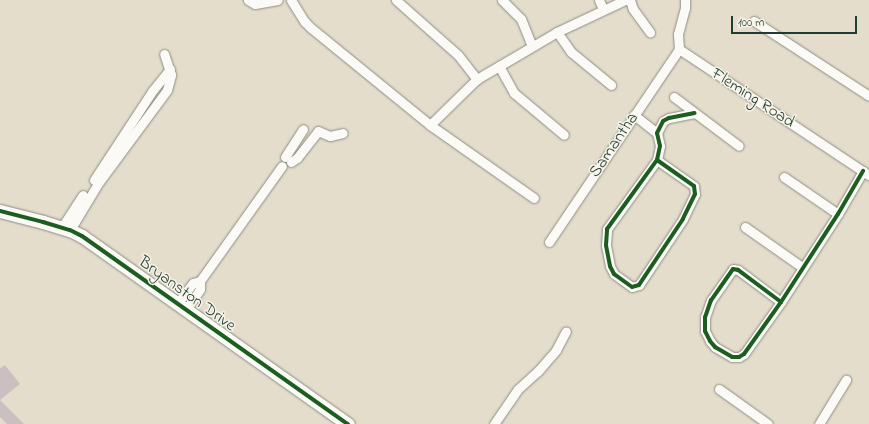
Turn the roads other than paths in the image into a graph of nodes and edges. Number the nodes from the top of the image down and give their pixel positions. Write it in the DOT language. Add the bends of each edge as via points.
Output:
graph roads {
  1 [pos="248,0"];
  2 [pos="278,0"];
  3 [pos="291,0"];
  4 [pos="396,0"];
  5 [pos="502,0"];
  6 [pos="598,0"];
  7 [pos="625,0"];
  8 [pos="630,0"];
  9 [pos="685,0"];
  10 [pos="603,9"];
  11 [pos="754,21"];
  12 [pos="557,32"];
  13 [pos="650,32"];
  14 [pos="532,46"];
  15 [pos="679,49"];
  16 [pos="164,54"];
  17 [pos="499,66"];
  18 [pos="477,79"];
  19 [pos="611,85"];
  20 [pos="869,96"];
  21 [pos="674,97"];
  22 [pos="695,113"];
  23 [pos="634,115"];
  24 [pos="430,125"];
  25 [pos="303,129"];
  26 [pos="343,133"];
  27 [pos="657,133"];
  28 [pos="564,135"];
  29 [pos="739,146"];
  30 [pos="657,160"];
  31 [pos="286,161"];
  32 [pos="866,173"];
  33 [pos="784,177"];
  34 [pos="534,198"];
  35 [pos="0,211"];
  36 [pos="838,214"];
  37 [pos="20,216"];
  38 [pos="0,219"];
  39 [pos="745,227"];
  40 [pos="66,229"];
  41 [pos="549,242"];
  42 [pos="802,267"];
  43 [pos="781,302"];
  44 [pos="182,307"];
  45 [pos="566,331"];
  46 [pos="846,380"];
  47 [pos="719,389"];
  48 [pos="348,424"];
  49 [pos="494,424"];
  50 [pos="768,424"];
  51 [pos="819,424"];
  1 -- 2 [label="street" via="254,4"];
  3 -- 24 [label="street" via="311,28"];
  4 -- 18 [label="street" via="458,55"];
  5 -- 14 [label="street" via="521,19"];
  6 -- 10 [label="street"];
  7 -- 10 [label="street"];
  8 -- 13 [label="street" via="633,9"];
  9 -- 15 [label="street" via="678,34"];
  10 -- 12 [label="street"];
  11 -- 20 [label="street"];
  12 -- 14 [label="street"];
  12 -- 19 [label="street" via="571,52"];
  14 -- 17 [label="street"];
  15 -- 23 [label="street, Samantha"];
  15 -- 32 [label="street, Fleming Road"];
  16 -- 40 [label="street" via="170,69 167,90"];
  17 -- 18 [label="street"];
  17 -- 28 [label="street" via="514,93"];
  18 -- 24 [label="street"];
  21 -- 22 [label="street"];
  22 -- 27 [label="street" via="663,121"];
  22 -- 29 [label="street"];
  23 -- 27 [label="street"];
  23 -- 41 [label="street, Samantha"];
  24 -- 34 [label="street"];
  25 -- 31 [label="street"];
  26 -- 31 [label="street" via="330,136 318,131 297,158"];
  27 -- 30 [label="street" via="660,146"];
  30 -- 30 [label="street" via="609,224 605,235 608,257 614,274 632,287 639,285 683,219 695,194 694,186"];
  31 -- 44 [label="street" via="200,281 200,289"];
  32 -- 36 [label="street"];
  33 -- 36 [label="street"];
  35 -- 37 [label="street, Bryanston Drive"];
  36 -- 42 [label="street"];
  37 -- 38 [label="street"];
  37 -- 40 [label="street, Bryanston Drive"];
  39 -- 42 [label="street"];
  40 -- 44 [label="street, Bryanston Drive" via="97,245"];
  42 -- 43 [label="street"];
  43 -- 43 [label="street" via="742,356 732,357 715,347 705,331 704,317 711,300 734,269"];
  44 -- 48 [label="street, Bryanston Drive"];
  45 -- 49 [label="street" via="556,350 518,389"];
  46 -- 51 [label="street"];
  47 -- 50 [label="street"];
}
